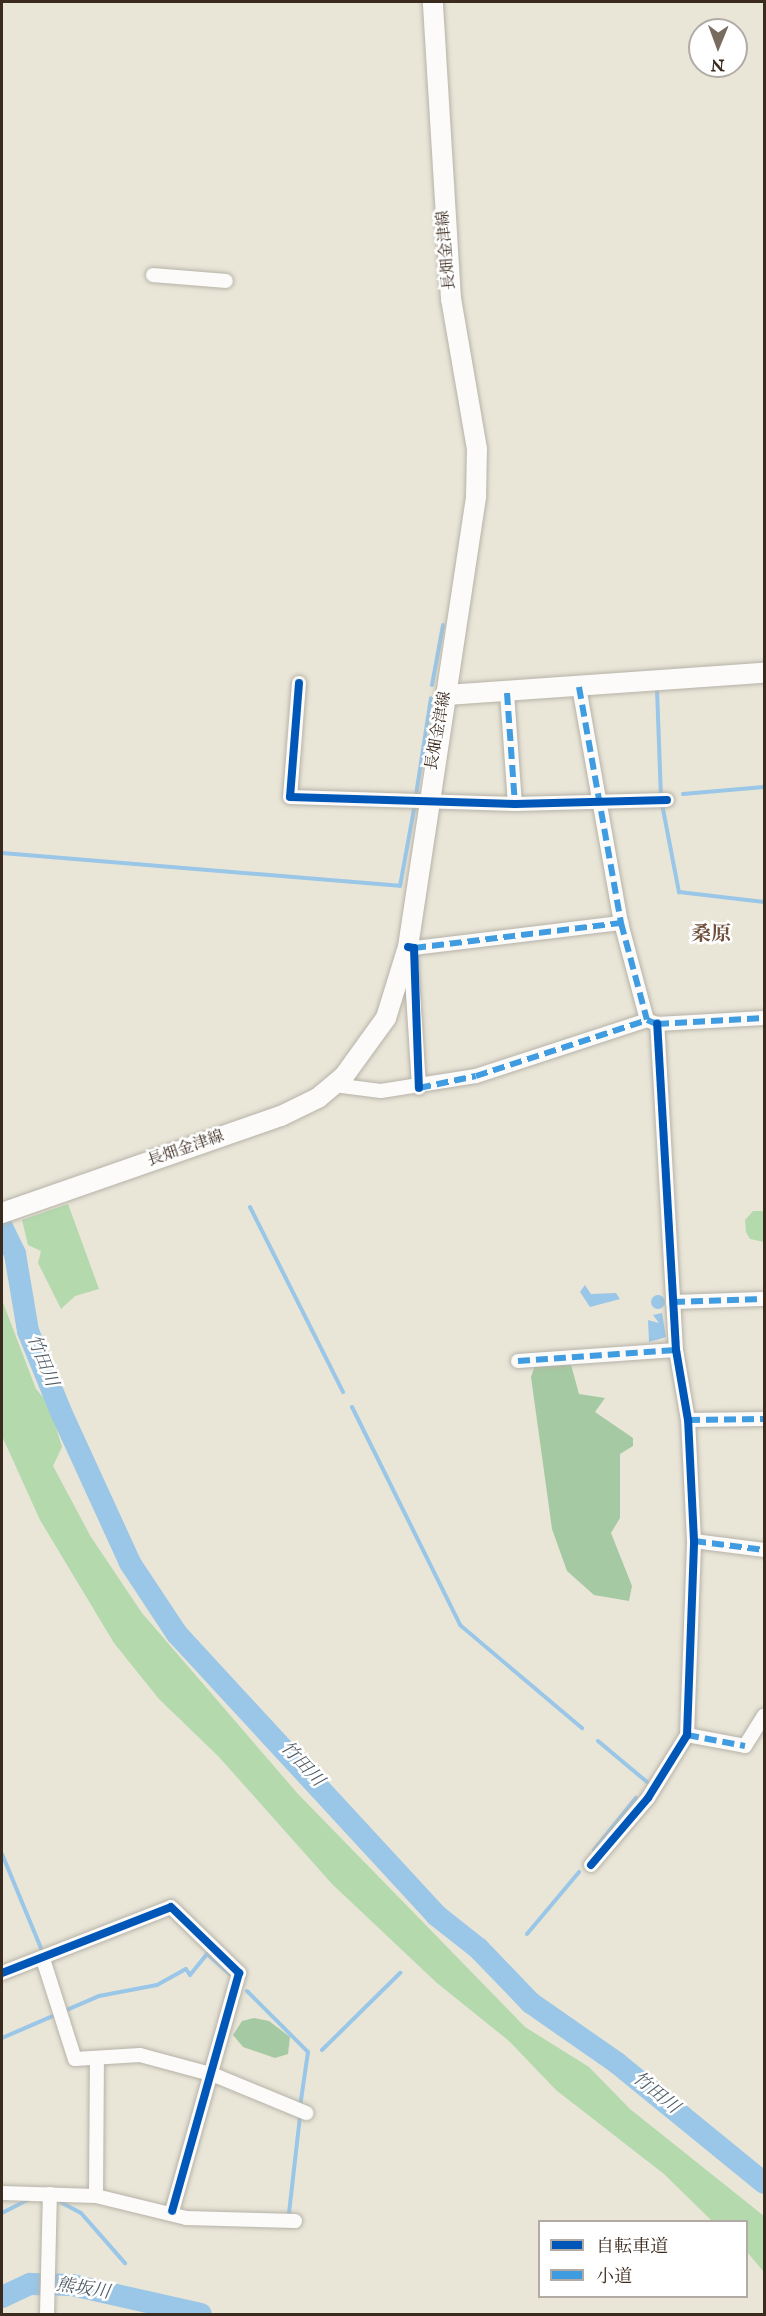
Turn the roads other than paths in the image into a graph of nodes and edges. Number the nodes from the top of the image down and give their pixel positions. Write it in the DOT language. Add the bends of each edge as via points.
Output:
graph roads {
  1 [pos="433,2"];
  2 [pos="153,275"];
  3 [pos="226,281"];
  4 [pos="765,673"];
  5 [pos="299,683"];
  6 [pos="579,687"];
  7 [pos="507,693"];
  8 [pos="446,695"];
  9 [pos="667,800"];
  10 [pos="427,803"];
  11 [pos="515,804"];
  12 [pos="599,804"];
  13 [pos="621,923"];
  14 [pos="411,947"];
  15 [pos="765,1018"];
  16 [pos="652,1022"];
  17 [pos="334,1085"];
  18 [pos="419,1088"];
  19 [pos="2,1213"];
  20 [pos="762,1299"];
  21 [pos="673,1302"];
  22 [pos="676,1350"];
  23 [pos="518,1361"];
  24 [pos="765,1419"];
  25 [pos="688,1420"];
  26 [pos="694,1541"];
  27 [pos="765,1550"];
  28 [pos="765,1716"];
  29 [pos="687,1735"];
  30 [pos="591,1865"];
  31 [pos="42,1959"];
  32 [pos="2,1973"];
  33 [pos="97,2059"];
  34 [pos="214,2075"];
  35 [pos="306,2113"];
  36 [pos="2,2192"];
  37 [pos="50,2194"];
  38 [pos="96,2196"];
  39 [pos="172,2211"];
  40 [pos="295,2221"];
  41 [pos="47,2314"];
  1 -- 8 [label="main road, 長畑金津線" via="451,299 477,449 476,496"];
  2 -- 3 [label="street"];
  4 -- 6 [label="main road"];
  5 -- 10 [label="street" via="290,797"];
  6 -- 7 [label="main road"];
  6 -- 12 [label="street"];
  7 -- 8 [label="main road"];
  7 -- 11 [label="street"];
  8 -- 10 [label="main road, 長畑金津線"];
  9 -- 12 [label="street"];
  10 -- 11 [label="street"];
  10 -- 14 [label="main road, 長畑金津線"];
  11 -- 12 [label="street"];
  12 -- 13 [label="street"];
  13 -- 14 [label="street"];
  13 -- 16 [label="street"];
  14 -- 17 [label="main road, 長畑金津線" via="386,1018"];
  14 -- 18 [label="street"];
  15 -- 16 [label="street"];
  16 -- 18 [label="street" via="476,1076"];
  16 -- 21 [label="street"];
  17 -- 18 [label="street" via="381,1091"];
  17 -- 19 [label="main road, 長畑金津線" via="281,1116"];
  20 -- 21 [label="street"];
  21 -- 22 [label="street"];
  22 -- 23 [label="street"];
  22 -- 25 [label="street"];
  24 -- 25 [label="street"];
  25 -- 26 [label="street"];
  26 -- 27 [label="street"];
  26 -- 29 [label="street"];
  28 -- 29 [label="street" via="745,1746"];
  29 -- 30 [label="street" via="648,1798"];
  31 -- 32 [label="street"];
  31 -- 33 [label="street" via="75,2059"];
  31 -- 34 [label="street" via="171,1907 239,1973"];
  33 -- 34 [label="street" via="140,2055"];
  33 -- 38 [label="street"];
  34 -- 35 [label="street"];
  34 -- 39 [label="street"];
  36 -- 37 [label="street"];
  37 -- 38 [label="street"];
  37 -- 41 [label="street"];
  38 -- 39 [label="street"];
  39 -- 40 [label="street" via="186,2218"];
}
